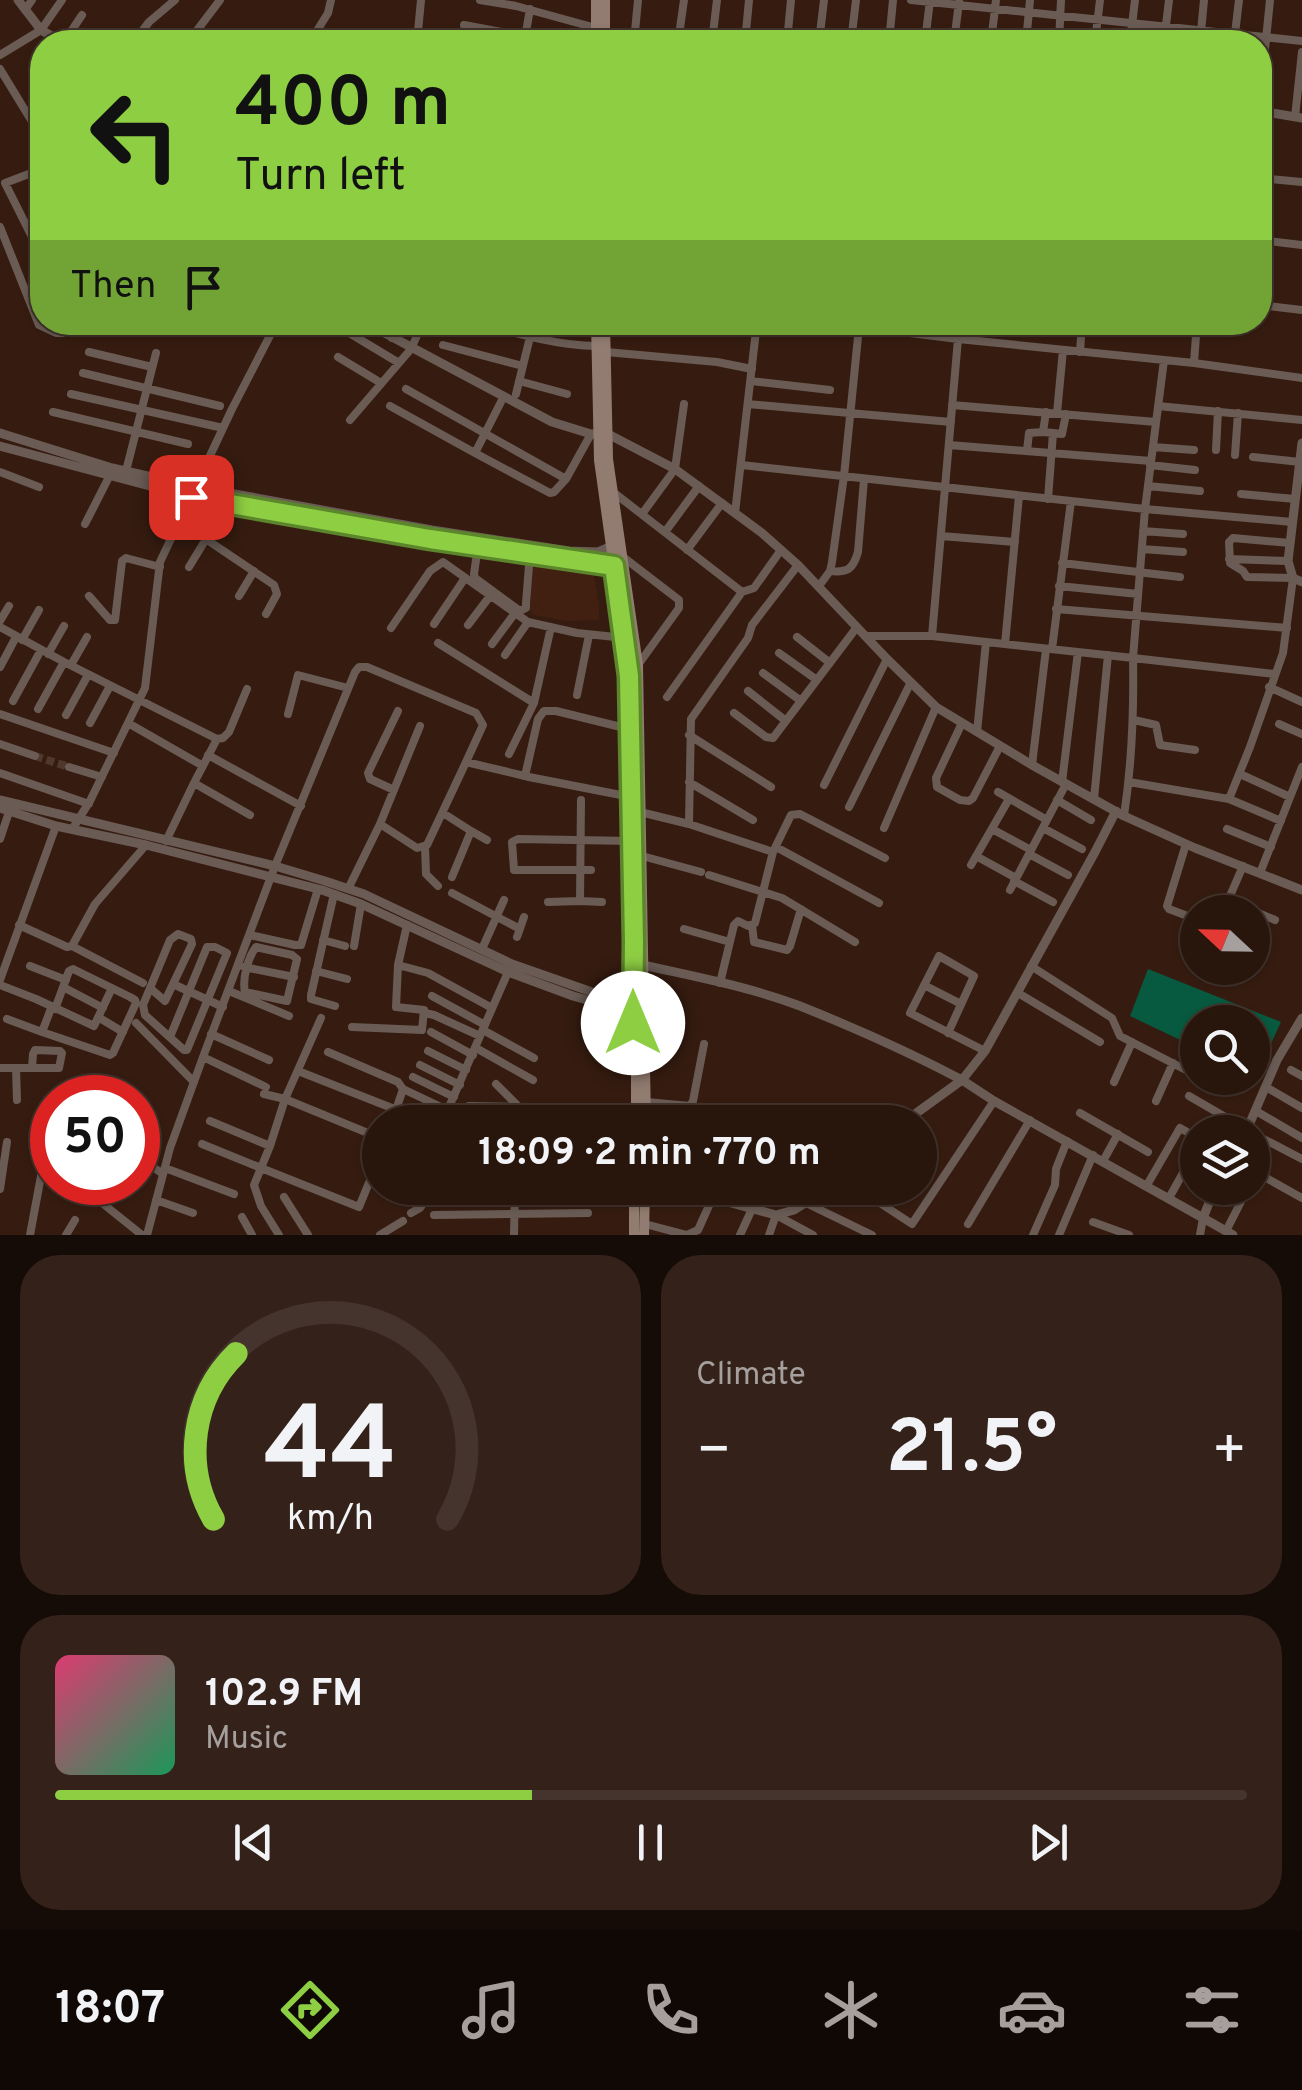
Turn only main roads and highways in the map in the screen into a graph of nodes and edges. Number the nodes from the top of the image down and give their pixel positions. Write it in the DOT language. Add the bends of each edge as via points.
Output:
graph roads {
  1 [pos="596,0"];
  2 [pos="606,0"];
  3 [pos="596,30"];
  4 [pos="606,30"];
  5 [pos="598,335"];
  6 [pos="604,335"];
  7 [pos="601,349"];
  8 [pos="598,434"];
  9 [pos="618,561"];
  10 [pos="637,1010"];
  11 [pos="636,1105"];
  12 [pos="646,1105"];
  13 [pos="634,1205"];
  14 [pos="634,1235"];
  1 -- 3 [label="main road"];
  2 -- 4 [label="main road"];
  5 -- 7 [label="main road"];
  6 -- 7 [label="main road"];
  7 -- 8 [label="main road"];
  8 -- 9 [label="main road"];
  8 -- 9 [label="main road" via="613,492"];
  9 -- 10 [label="main road" via="629,676"];
  9 -- 10 [label="main road" via="638,665 644,965"];
  10 -- 11 [label="main road"];
  10 -- 12 [label="main road"];
  13 -- 14 [label="main road"];
}
